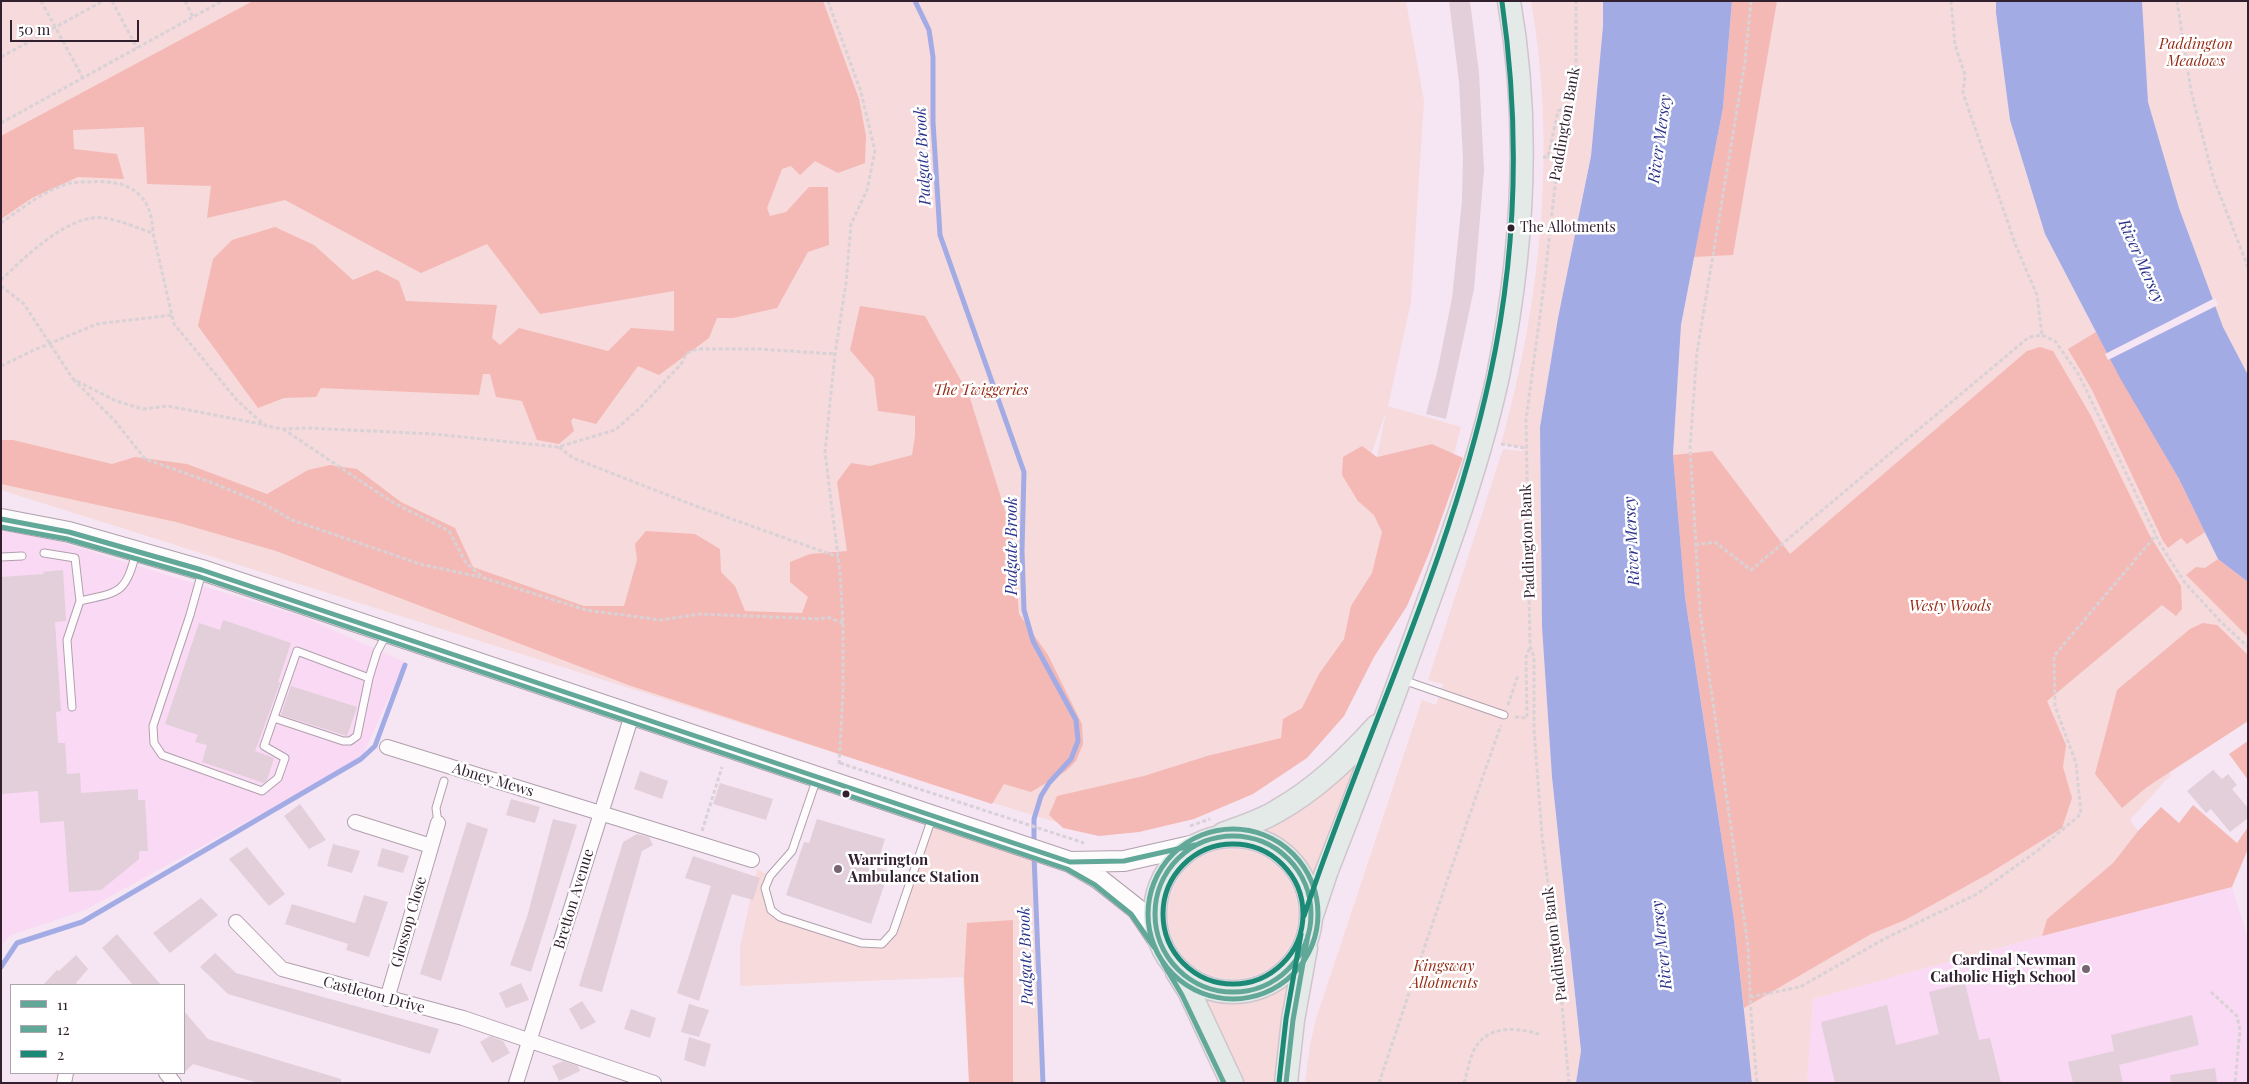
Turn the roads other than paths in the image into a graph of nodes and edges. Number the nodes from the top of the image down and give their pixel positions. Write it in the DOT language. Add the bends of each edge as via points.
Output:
graph roads {
  1 [pos="1509,1"];
  2 [pos="1,519"];
  3 [pos="137,550"];
  4 [pos="44,553"];
  5 [pos="22,556"];
  6 [pos="1,557"];
  7 [pos="202,570"];
  8 [pos="80,601"];
  9 [pos="388,632"];
  10 [pos="369,678"];
  11 [pos="1400,679"];
  12 [pos="72,707"];
  13 [pos="632,714"];
  14 [pos="1504,715"];
  15 [pos="1386,716"];
  16 [pos="274,718"];
  17 [pos="387,747"];
  18 [pos="826,780"];
  19 [pos="444,781"];
  20 [pos="600,814"];
  21 [pos="932,816"];
  22 [pos="355,822"];
  23 [pos="438,823"];
  24 [pos="1201,832"];
  25 [pos="432,846"];
  26 [pos="752,860"];
  27 [pos="1064,860"];
  28 [pos="236,922"];
  29 [pos="1310,926"];
  30 [pos="1164,951"];
  31 [pos="388,999"];
  32 [pos="529,1040"];
  33 [pos="516,1083"];
  34 [pos="654,1083"];
  35 [pos="1232,1083"];
  36 [pos="1286,1083"];
  1 -- 11 [label="main road" via="1520,85 1522,154 1520,229 1510,305 1497,377 1477,456"];
  2 -- 3 [label="street"];
  3 -- 7 [label="street"];
  3 -- 8 [label="lane" via="129,578 114,594"];
  4 -- 8 [label="lane" via="75,558"];
  5 -- 6 [label="lane"];
  7 -- 9 [label="street"];
  7 -- 16 [label="lane" via="153,726 154,743 162,755 262,791 278,778 285,758 264,746"];
  8 -- 12 [label="lane" via="67,640"];
  9 -- 10 [label="lane" via="376,652"];
  9 -- 13 [label="street"];
  10 -- 16 [label="lane" via="357,736 350,741"];
  10 -- 16 [label="lane" via="297,651"];
  11 -- 14 [label="lane"];
  11 -- 15 [label="main road"];
  13 -- 18 [label="street"];
  13 -- 20 [label="street, Bretton Avenue"];
  15 -- 24 [label="main road" via="1318,785 1276,812"];
  15 -- 29 [label="main road"];
  17 -- 20 [label="street, Abney Mews"];
  18 -- 21 [label="street"];
  18 -- 21 [label="lane" via="792,850 770,876 765,888 771,910 780,917 862,943 882,944 893,932"];
  19 -- 23 [label="lane" via="436,808"];
  20 -- 26 [label="street, Abney Mews"];
  20 -- 32 [label="street, Bretton Avenue"];
  21 -- 27 [label="street"];
  22 -- 25 [label="street"];
  23 -- 25 [label="street, Glossop Close"];
  24 -- 27 [label="street" via="1124,861"];
  24 -- 29 [label="main road" via="1260,840 1282,853 1298,871 1309,893"];
  24 -- 30 [label="main road" via="1164,877 1156,898 1155,921"];
  25 -- 31 [label="street, Glossop Close"];
  27 -- 30 [label="street" via="1099,879 1137,909"];
  28 -- 31 [label="street, Castleton Drive" via="282,969"];
  29 -- 30 [label="main road" via="1298,958 1280,976 1258,988 1233,992 1208,988 1186,976"];
  29 -- 36 [label="main road" via="1293,1020"];
  30 -- 35 [label="main road" via="1189,991"];
  31 -- 32 [label="street, Castleton Drive" via="463,1018"];
  32 -- 33 [label="street, Bretton Avenue"];
  32 -- 34 [label="street, Castleton Drive"];
}
